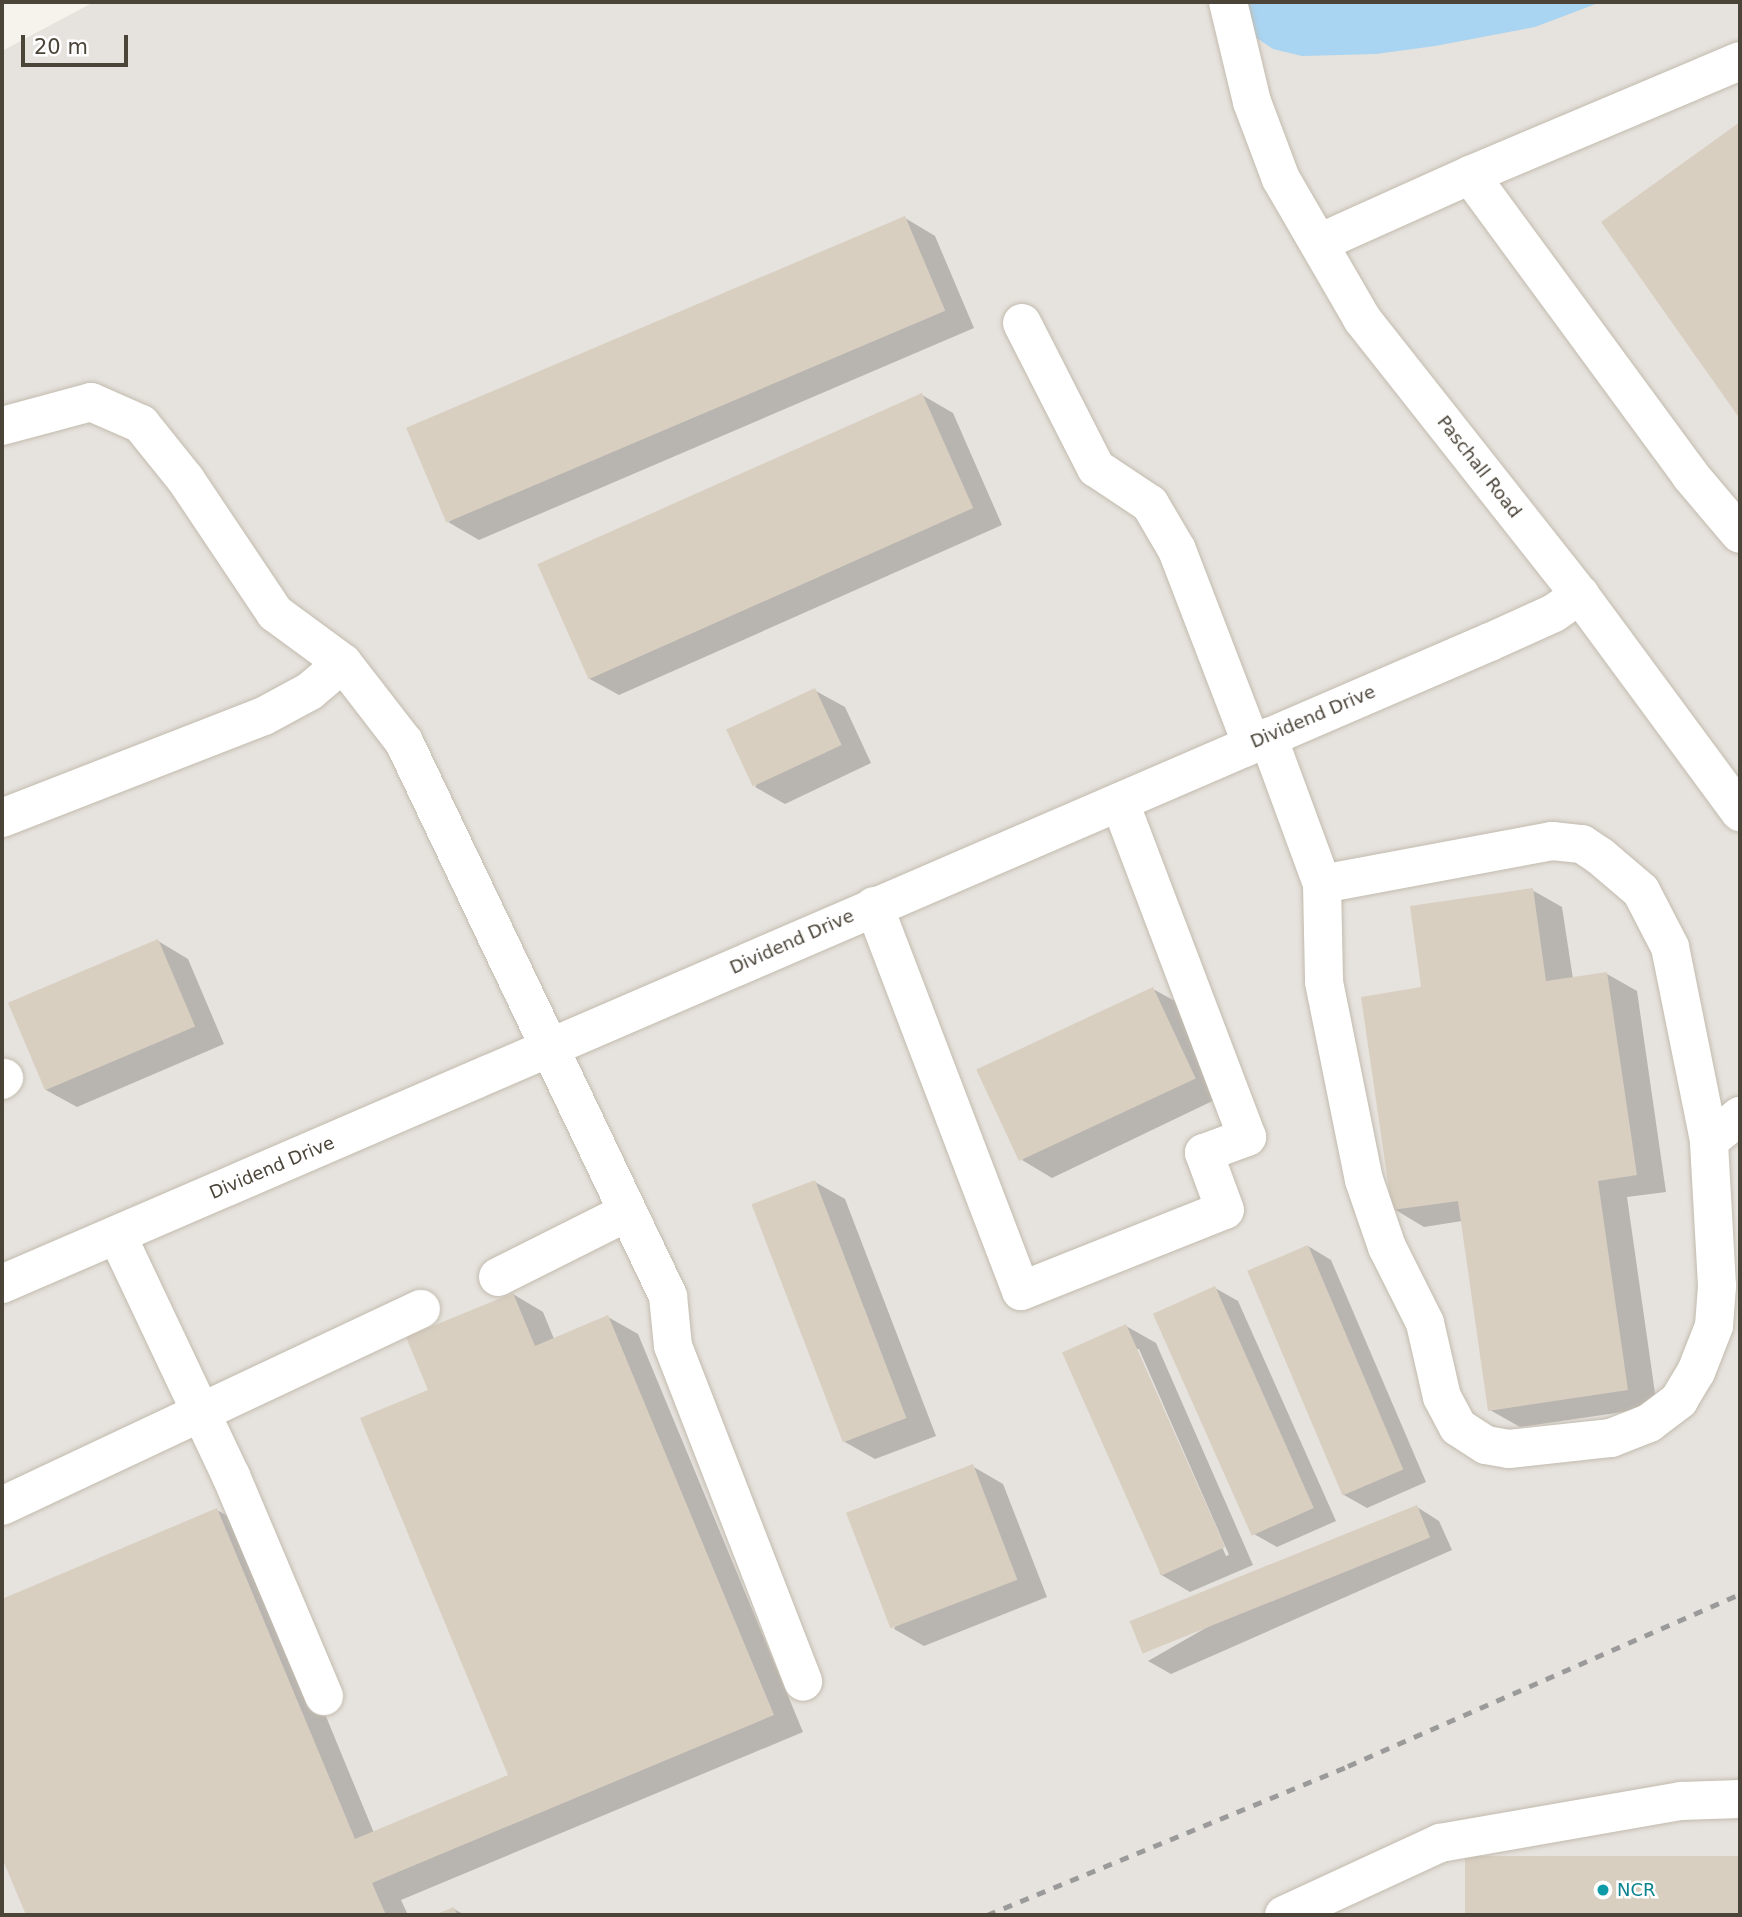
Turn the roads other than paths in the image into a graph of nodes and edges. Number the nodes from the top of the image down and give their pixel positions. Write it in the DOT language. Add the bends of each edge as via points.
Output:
graph roads {
  1 [pos="1228,2"];
  2 [pos="1740,61"];
  3 [pos="1470,175"];
  4 [pos="1319,243"];
  5 [pos="1022,323"];
  6 [pos="2,426"];
  7 [pos="1740,534"];
  8 [pos="1580,595"];
  9 [pos="343,663"];
  10 [pos="1259,740"];
  11 [pos="1120,802"];
  12 [pos="1740,812"];
  13 [pos="2,818"];
  14 [pos="1322,884"];
  15 [pos="874,906"];
  16 [pos="549,1049"];
  17 [pos="1740,1116"];
  18 [pos="1709,1141"];
  19 [pos="628,1212"];
  20 [pos="117,1235"];
  21 [pos="498,1277"];
  22 [pos="2,1284"];
  23 [pos="421,1309"];
  24 [pos="200,1412"];
  25 [pos="2,1506"];
  26 [pos="803,1682"];
  27 [pos="324,1696"];
  28 [pos="1740,1799"];
  29 [pos="1284,1915"];
  1 -- 4 [label="street, Paschall Road" via="1252,102 1281,179"];
  2 -- 3 [label="street"];
  3 -- 4 [label="street"];
  3 -- 7 [label="street" via="1690,475"];
  4 -- 8 [label="street, Paschall Road" via="1362,319"];
  5 -- 10 [label="street" via="1096,468 1150,504 1177,550"];
  6 -- 9 [label="street" via="90,402 141,424 186,480 275,613"];
  8 -- 10 [label="street, Dividend Drive" via="1554,613"];
  8 -- 12 [label="street, Paschall Road"];
  9 -- 13 [label="street" via="310,691 264,716"];
  9 -- 16 [label="street" via="404,742"];
  10 -- 11 [label="street, Dividend Drive"];
  10 -- 14 [label="street"];
  11 -- 15 [label="street, Dividend Drive"];
  11 -- 15 [label="street" via="1247,1137 1204,1153 1225,1210 1021,1291"];
  14 -- 18 [label="street" via="1552,841 1575,842 1600,856 1641,891 1670,947"];
  14 -- 18 [label="street" via="1324,982 1364,1180 1387,1247 1425,1322 1442,1397 1458,1427 1486,1445 1509,1449 1611,1438 1649,1423 1679,1399 1696,1372 1714,1326 1717,1286"];
  15 -- 16 [label="street, Dividend Drive"];
  16 -- 19 [label="street"];
  16 -- 20 [label="street, Dividend Drive"];
  17 -- 18 [label="street"];
  19 -- 21 [label="street"];
  19 -- 26 [label="street" via="667,1296 673,1346"];
  20 -- 22 [label="street, Dividend Drive"];
  20 -- 24 [label="street"];
  23 -- 24 [label="street"];
  24 -- 25 [label="street"];
  24 -- 27 [label="street"];
  28 -- 29 [label="street" via="1681,1801 1440,1843"];
}
